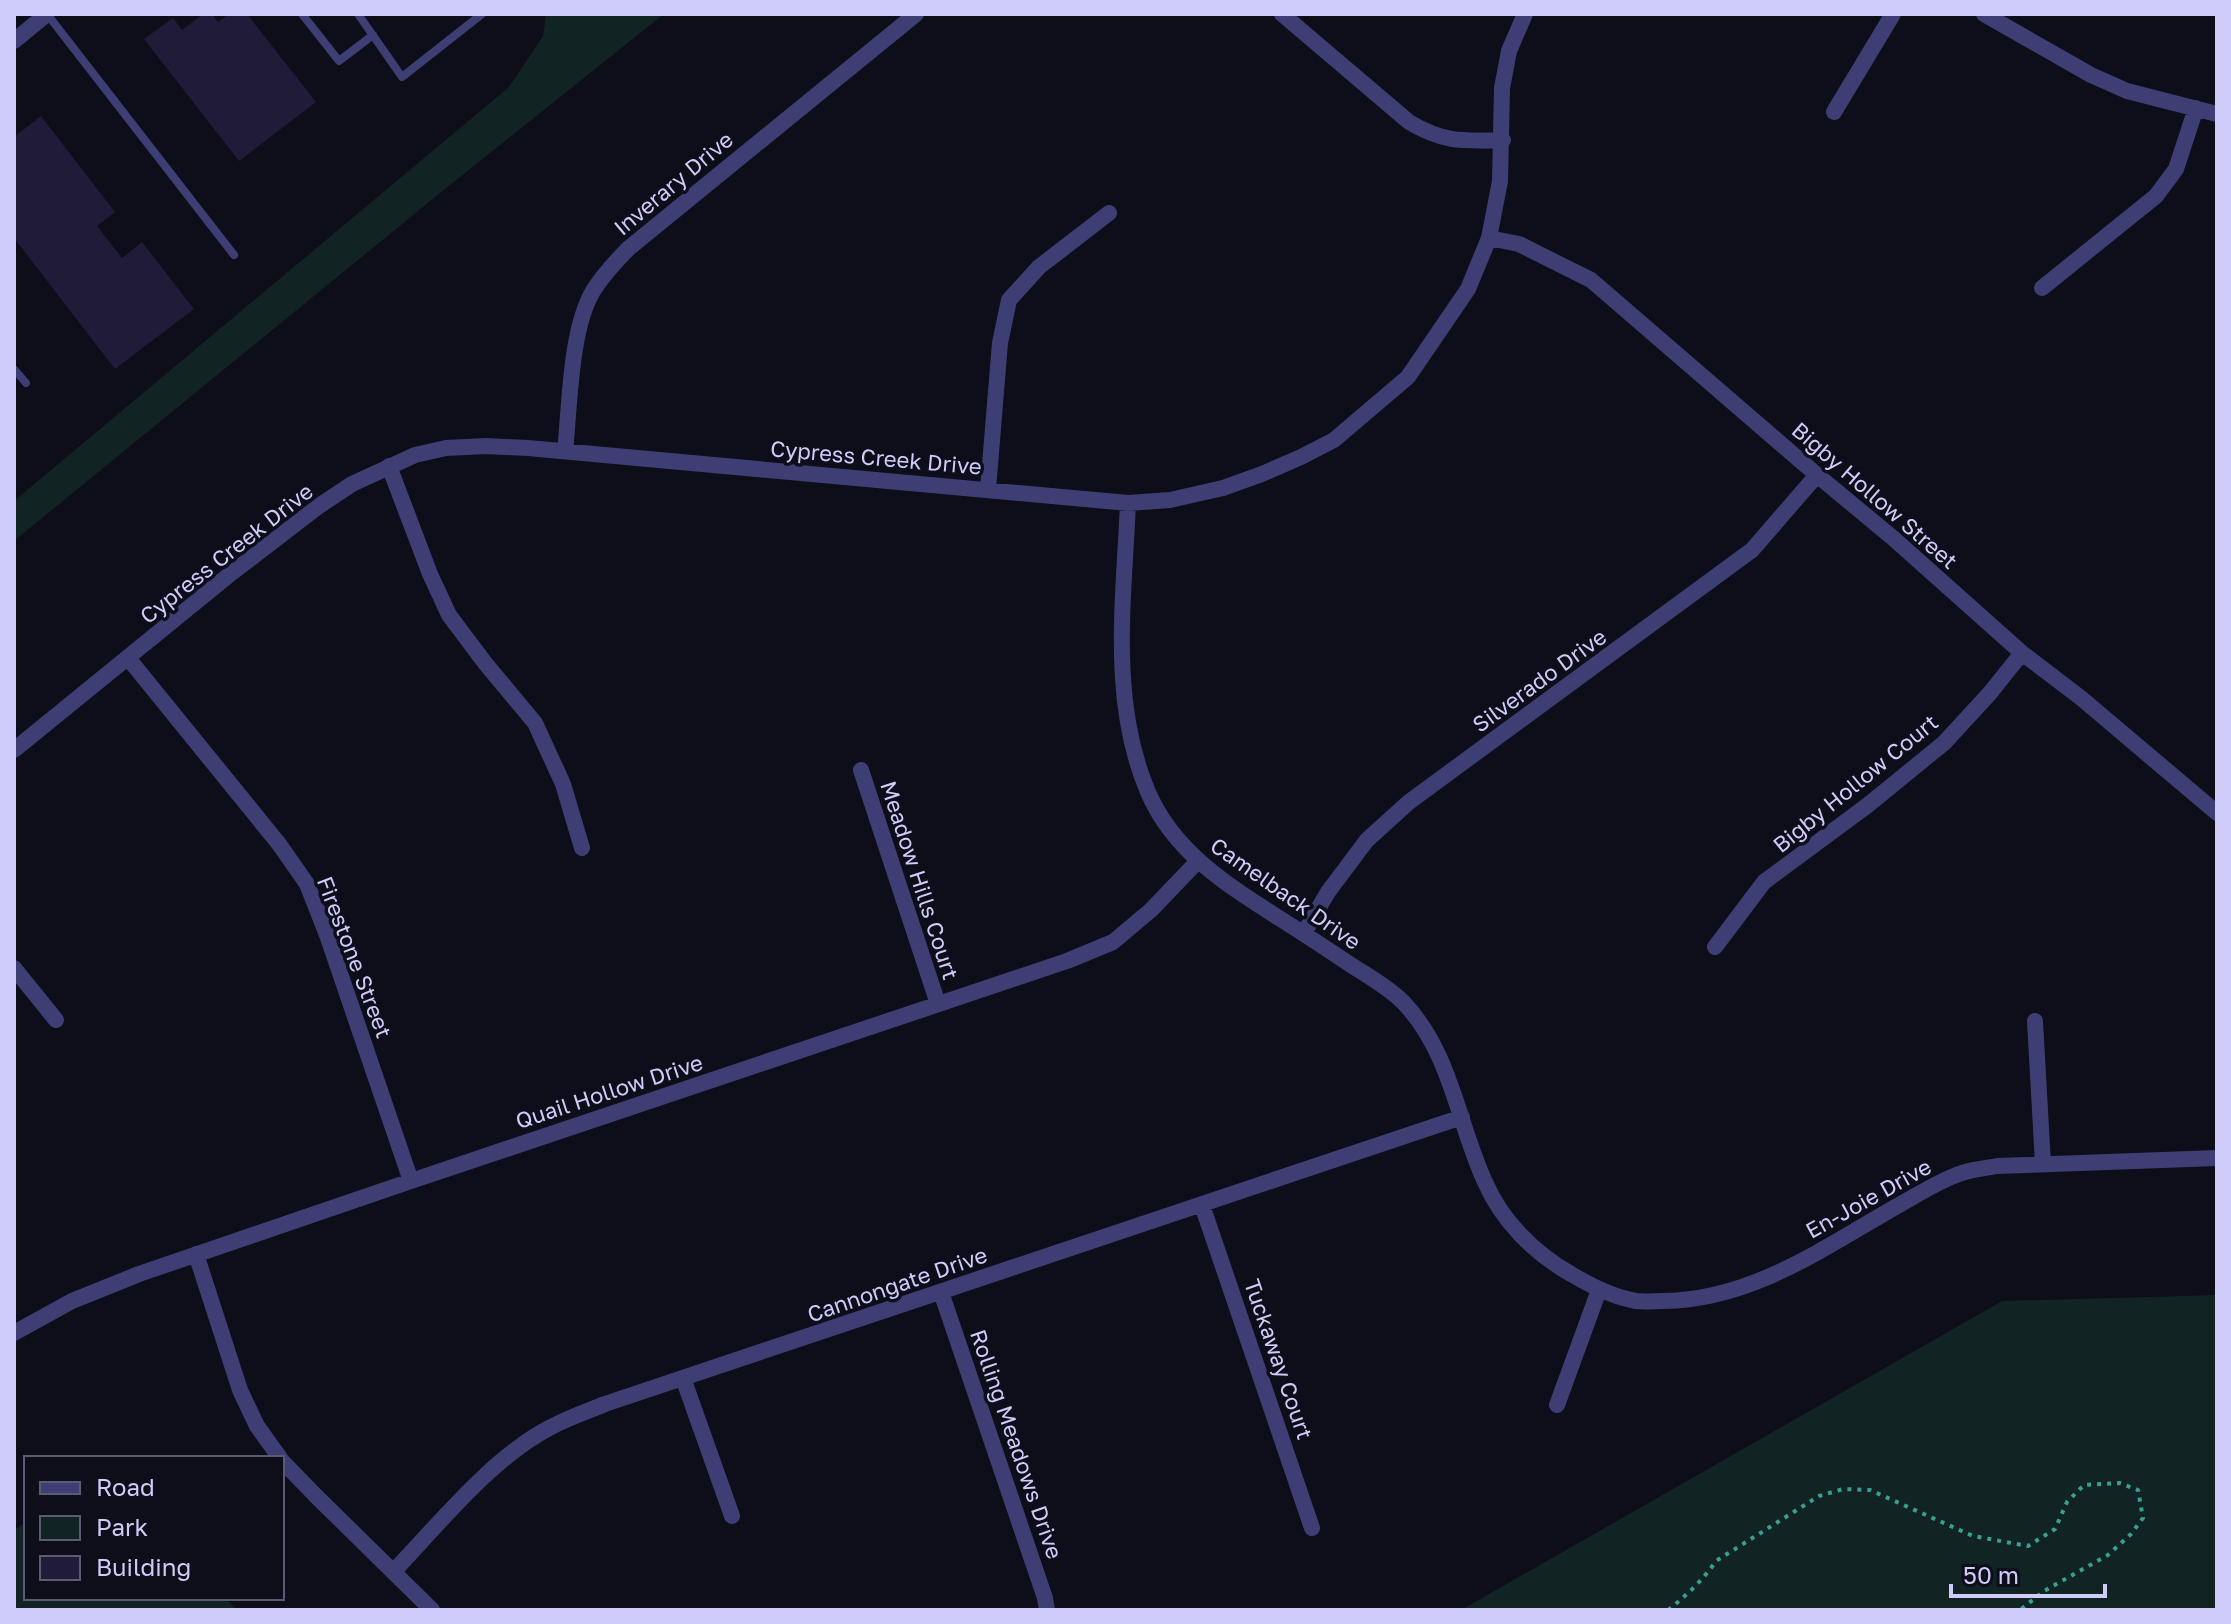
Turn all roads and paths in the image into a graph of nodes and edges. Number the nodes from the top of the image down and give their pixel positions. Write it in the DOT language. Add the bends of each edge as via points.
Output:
graph roads {
  1 [pos="47,14"];
  2 [pos="302,14"];
  3 [pos="358,14"];
  4 [pos="482,14"];
  5 [pos="916,14"];
  6 [pos="1282,14"];
  7 [pos="1525,14"];
  8 [pos="1893,14"];
  9 [pos="1984,14"];
  10 [pos="373,35"];
  11 [pos="14,41"];
  12 [pos="2196,108"];
  13 [pos="1834,112"];
  14 [pos="2217,114"];
  15 [pos="1503,140"];
  16 [pos="1109,213"];
  17 [pos="1489,238"];
  18 [pos="234,255"];
  19 [pos="2042,288"];
  20 [pos="14,369"];
  21 [pos="26,383"];
  22 [pos="565,451"];
  23 [pos="389,466"];
  24 [pos="1817,475"];
  25 [pos="988,489"];
  26 [pos="1128,503"];
  27 [pos="2022,653"];
  28 [pos="128,658"];
  29 [pos="14,750"];
  30 [pos="861,770"];
  31 [pos="2217,813"];
  32 [pos="582,848"];
  33 [pos="1198,861"];
  34 [pos="1304,933"];
  35 [pos="1715,947"];
  36 [pos="14,968"];
  37 [pos="938,1004"];
  38 [pos="56,1020"];
  39 [pos="2035,1021"];
  40 [pos="1462,1117"];
  41 [pos="2217,1158"];
  42 [pos="2043,1164"];
  43 [pos="411,1181"];
  44 [pos="1202,1205"];
  45 [pos="196,1254"];
  46 [pos="1556,1266"];
  47 [pos="1599,1290"];
  48 [pos="941,1292"];
  49 [pos="14,1333"];
  50 [pos="683,1378"];
  51 [pos="1557,1405"];
  52 [pos="279,1456"];
  53 [pos="284,1462"];
  54 [pos="732,1516"];
  55 [pos="1312,1528"];
  56 [pos="393,1572"];
  57 [pos="432,1610"];
  58 [pos="1047,1610"];
  59 [pos="1668,1610"];
  60 [pos="2020,1610"];
  1 -- 11 [label="street"];
  1 -- 18 [label="lane"];
  2 -- 10 [label="lane" via="339,61"];
  3 -- 10 [label="lane"];
  4 -- 10 [label="lane" via="402,77"];
  5 -- 22 [label="street, Inverary Drive" via="609,269 581,321"];
  6 -- 15 [label="street" via="1428,133 1453,141"];
  7 -- 15 [label="street, Cypress Creek Drive" via="1509,51 1502,88"];
  8 -- 13 [label="street"];
  9 -- 12 [label="street" via="2127,91"];
  12 -- 14 [label="street"];
  12 -- 19 [label="street" via="2176,169 2156,196"];
  15 -- 17 [label="street, Cypress Creek Drive"];
  16 -- 25 [label="street" via="1039,267 1009,300 1000,343"];
  17 -- 24 [label="street, Bigby Hollow Street" via="1519,244 1591,280"];
  17 -- 26 [label="street, Cypress Creek Drive" via="1468,289 1408,377 1334,440 1223,488"];
  20 -- 21 [label="lane"];
  22 -- 23 [label="street, Cypress Creek Drive" via="446,448"];
  22 -- 25 [label="street, Cypress Creek Drive"];
  23 -- 28 [label="street, Cypress Creek Drive" via="319,506"];
  23 -- 32 [label="street" via="449,615 535,723 563,784"];
  24 -- 27 [label="street, Bigby Hollow Street"];
  24 -- 34 [label="street, Silverado Drive" via="1752,550 1409,802 1367,840"];
  25 -- 26 [label="street, Cypress Creek Drive"];
  26 -- 33 [label="street, Camelback Drive" via="1121,679 1128,722 1148,793 1171,832"];
  27 -- 31 [label="street, Bigby Hollow Street"];
  27 -- 35 [label="street, Bigby Hollow Court" via="1944,743 1764,882"];
  28 -- 29 [label="street, Cypress Creek Drive"];
  28 -- 43 [label="street, Firestone Street" via="307,884"];
  30 -- 37 [label="street, Meadow Hills Court"];
  33 -- 34 [label="street, Camelback Drive"];
  33 -- 37 [label="street, Quail Hollow Drive" via="1113,942"];
  34 -- 40 [label="street, Camelback Drive" via="1402,1001 1436,1046"];
  36 -- 38 [label="street"];
  37 -- 43 [label="street, Quail Hollow Drive"];
  39 -- 42 [label="street"];
  40 -- 44 [label="street, Cannongate Drive"];
  40 -- 46 [label="street, Camelback Drive" via="1486,1185 1506,1217"];
  41 -- 42 [label="street, En-Joie Drive"];
  42 -- 47 [label="street, En-Joie Drive" via="1963,1172 1771,1277 1730,1292 1686,1301 1638,1302"];
  43 -- 45 [label="street, Quail Hollow Drive"];
  44 -- 48 [label="street, Cannongate Drive"];
  44 -- 55 [label="street, Tuckaway Court"];
  45 -- 49 [label="street, Quail Hollow Drive" via="72,1301"];
  45 -- 52 [label="street" via="240,1390"];
  46 -- 47 [label="street, En-Joie Drive"];
  47 -- 51 [label="street"];
  48 -- 50 [label="street, Cannongate Drive"];
  48 -- 58 [label="street, Rolling Meadows Drive"];
  50 -- 54 [label="street"];
  50 -- 56 [label="street, Cannongate Drive" via="551,1426 476,1485"];
  53 -- 56 [label="street"];
  56 -- 57 [label="street"];
  59 -- 60 [label="path" via="1716,1561 1819,1496 1843,1489 1870,1490 1973,1536 2028,1546 2055,1529 2067,1502 2084,1485 2120,1483 2138,1490 2143,1518 2131,1534 2108,1555"];
}
